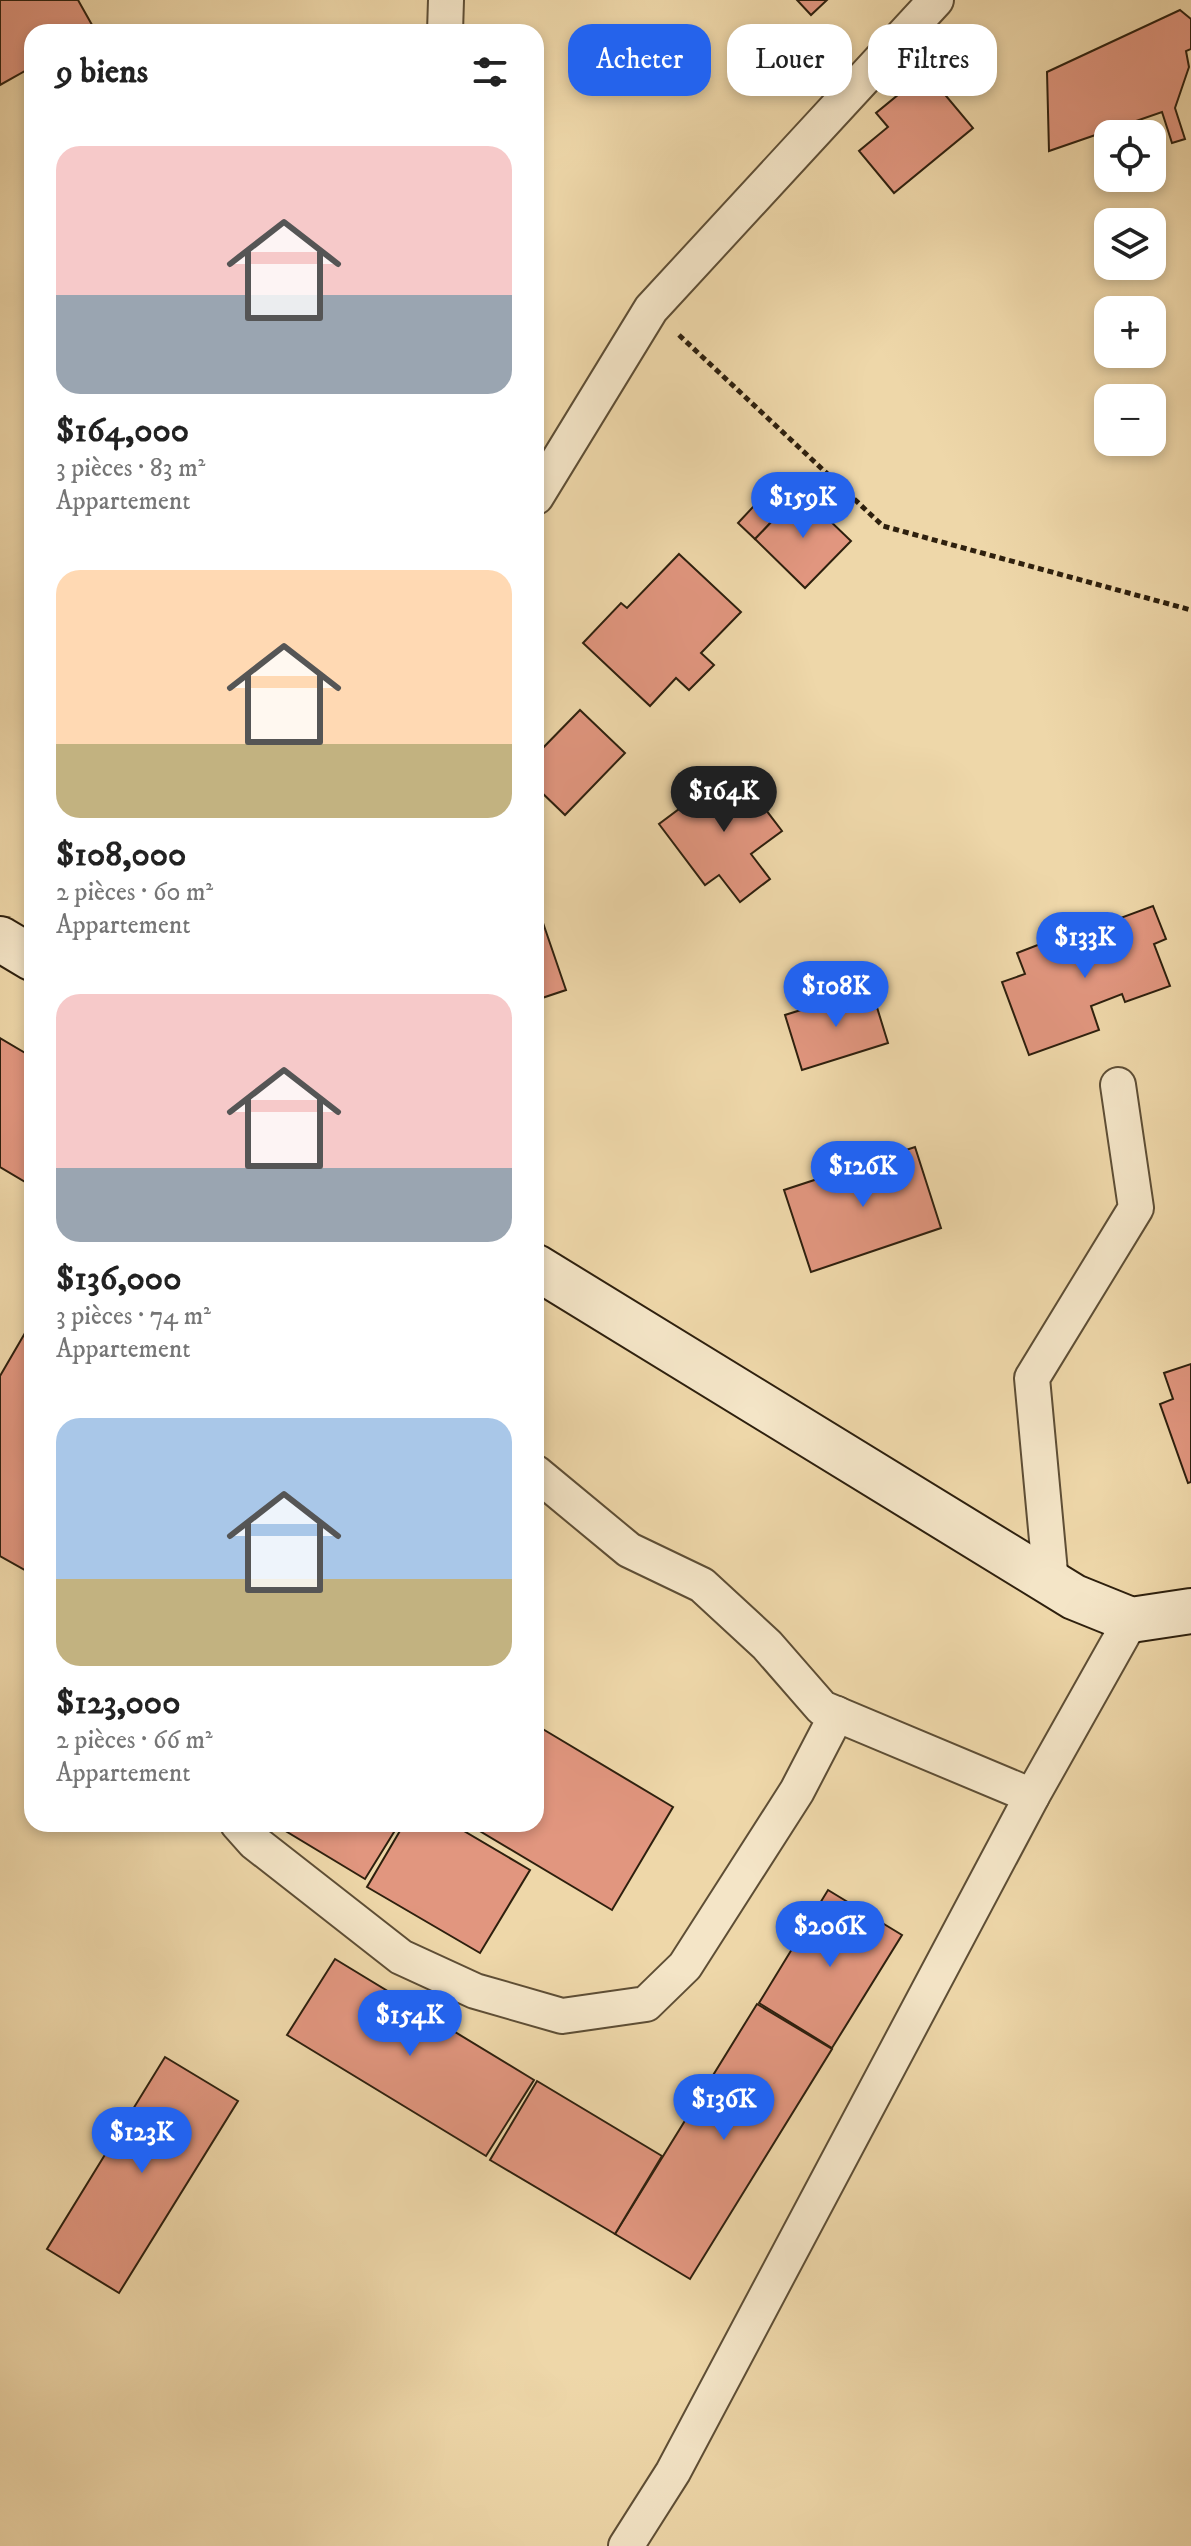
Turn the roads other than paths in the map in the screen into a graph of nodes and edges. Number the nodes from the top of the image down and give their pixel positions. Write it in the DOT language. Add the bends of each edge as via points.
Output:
graph roads {
  1 [pos="446,0"];
  2 [pos="936,0"];
  3 [pos="445,24"];
  4 [pos="544,484"];
  5 [pos="0,939"];
  6 [pos="24,953"];
  7 [pos="1118,1085"];
  8 [pos="544,1272"];
  9 [pos="544,1480"];
  10 [pos="1051,1583"];
  11 [pos="1191,1611"];
  12 [pos="1131,1620"];
  13 [pos="837,1714"];
  14 [pos="1032,1796"];
  15 [pos="245,1832"];
  16 [pos="626,2546"];
  1 -- 3 [label="street"];
  2 -- 4 [label="street" via="651,309"];
  5 -- 6 [label="street"];
  7 -- 10 [label="street" via="1136,1208 1032,1378"];
  8 -- 10 [label="street"];
  9 -- 13 [label="street" via="629,1550 702,1585 767,1645 822,1708"];
  10 -- 12 [label="street"];
  11 -- 12 [label="street"];
  12 -- 14 [label="street"];
  13 -- 14 [label="street"];
  13 -- 15 [label="street" via="797,1791 685,1966 646,2004 562,2016 475,1991 401,1957"];
  14 -- 16 [label="street" via="680,2458"];
}
